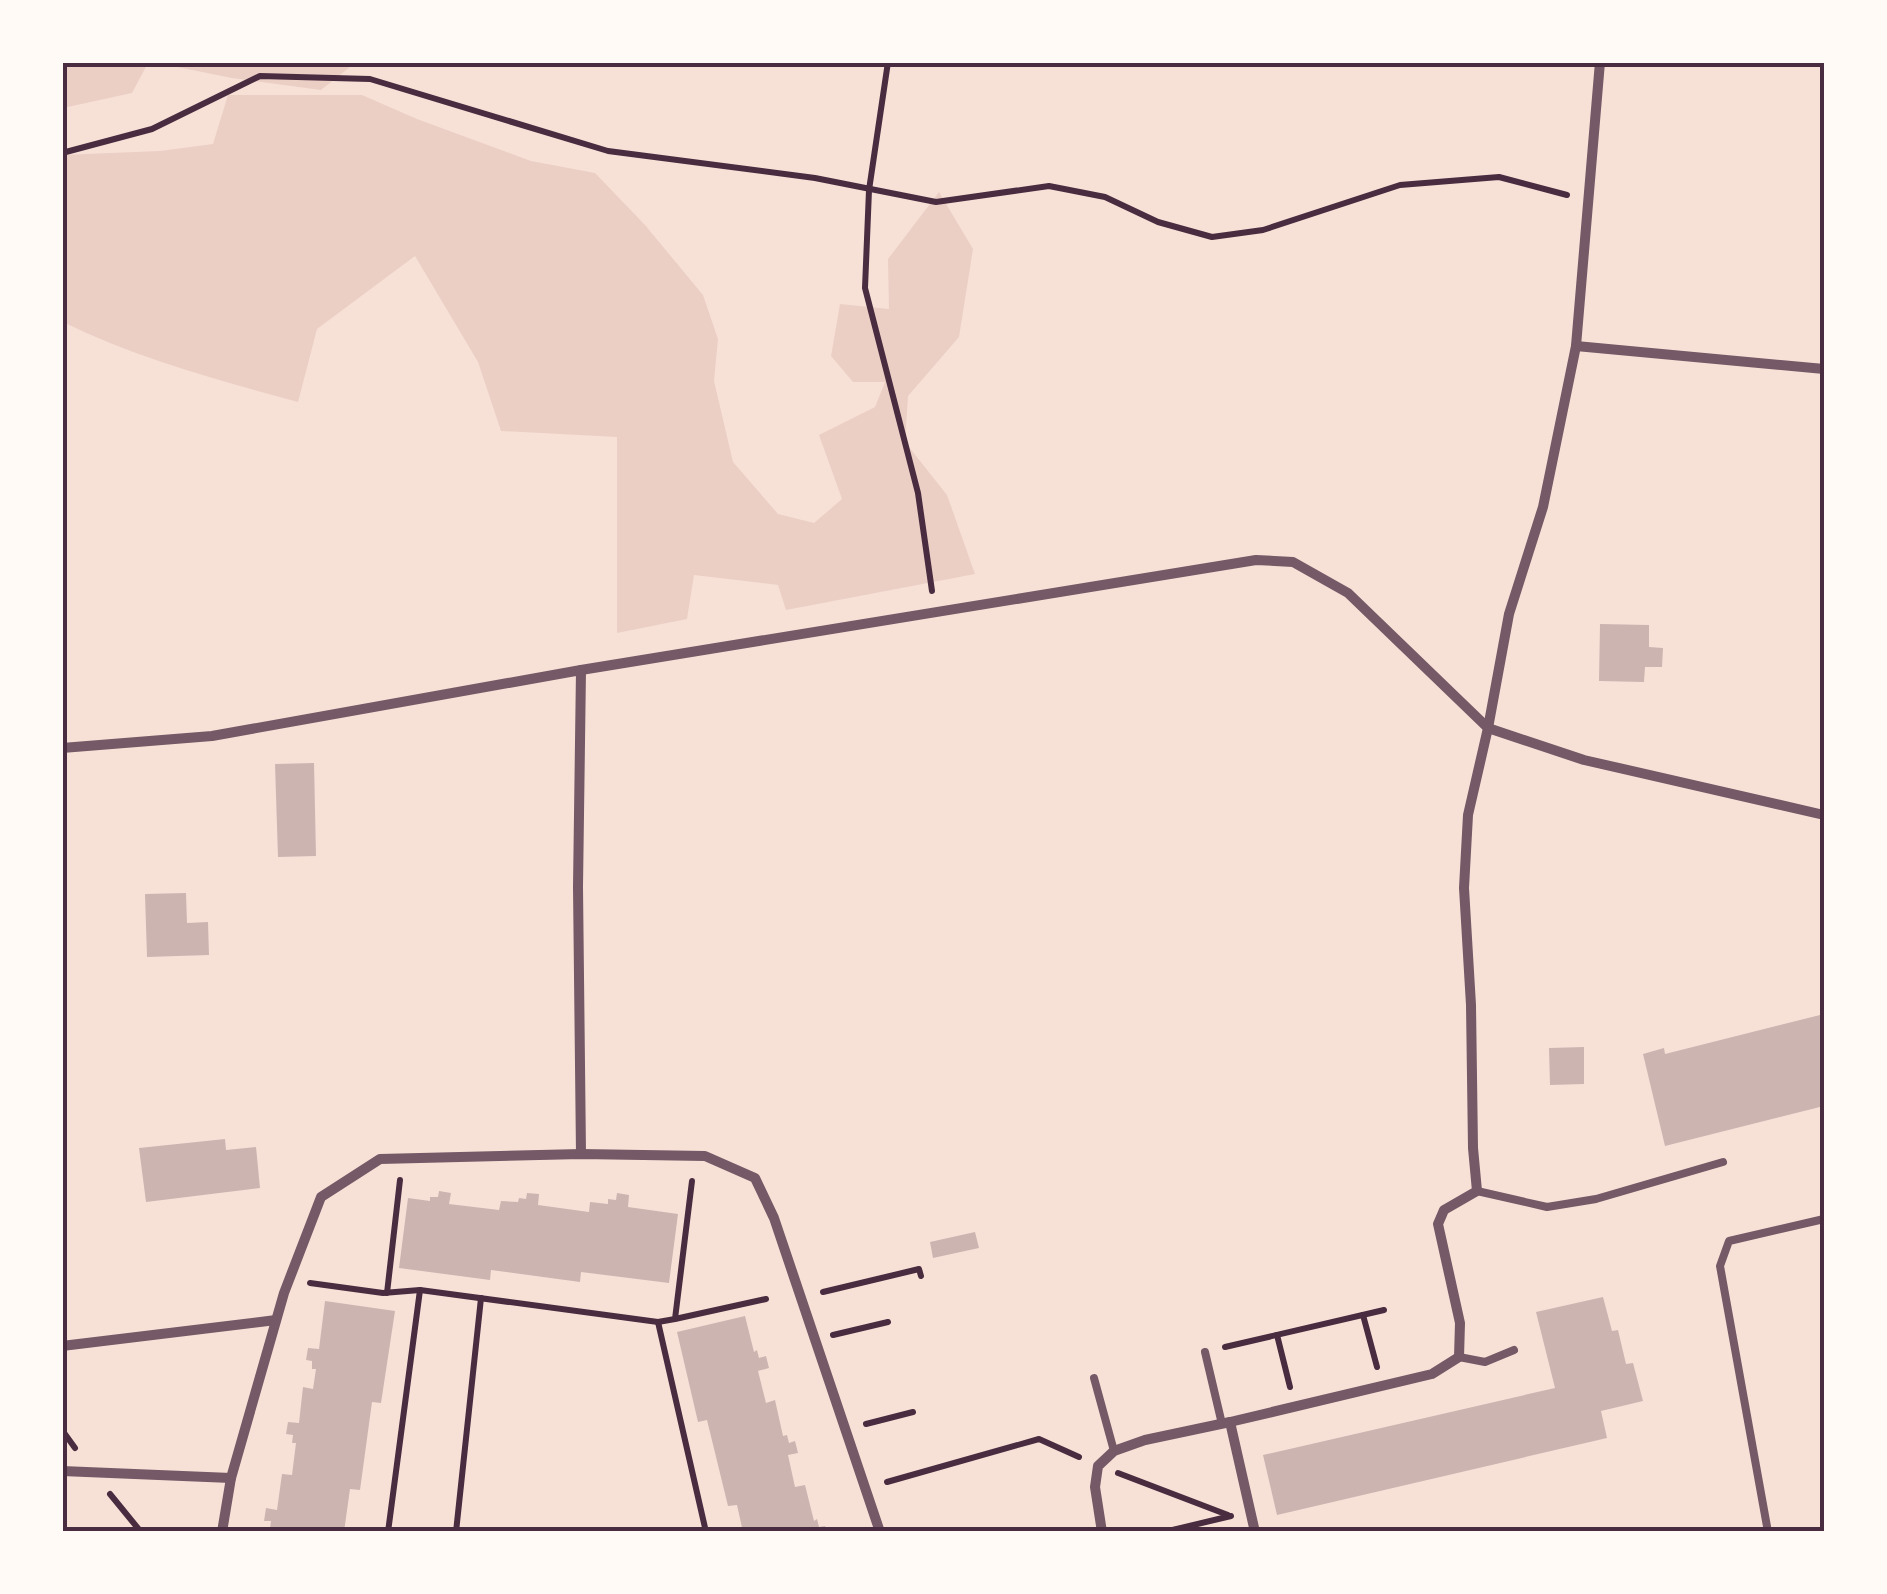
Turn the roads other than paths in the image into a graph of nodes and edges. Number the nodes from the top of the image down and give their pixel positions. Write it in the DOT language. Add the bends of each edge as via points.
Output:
graph roads {
  1 [pos="1600,62"];
  2 [pos="1576,346"];
  3 [pos="1824,369"];
  4 [pos="581,670"];
  5 [pos="1488,728"];
  6 [pos="62,748"];
  7 [pos="1824,815"];
  8 [pos="581,1154"];
  9 [pos="1723,1162"];
  10 [pos="1478,1191"];
  11 [pos="1824,1219"];
  12 [pos="276,1320"];
  13 [pos="62,1346"];
  14 [pos="1514,1350"];
  15 [pos="1205,1352"];
  16 [pos="1459,1357"];
  17 [pos="1094,1378"];
  18 [pos="1226,1423"];
  19 [pos="1114,1450"];
  20 [pos="62,1471"];
  21 [pos="231,1478"];
  22 [pos="222,1532"];
  23 [pos="880,1532"];
  24 [pos="1102,1532"];
  25 [pos="1255,1532"];
  26 [pos="1768,1532"];
  1 -- 2 [label="street"];
  2 -- 3 [label="street"];
  2 -- 5 [label="street" via="1543,508 1508,614"];
  4 -- 5 [label="street" via="1256,560 1293,562 1348,593"];
  4 -- 6 [label="street" via="212,736"];
  4 -- 8 [label="street"];
  5 -- 7 [label="street" via="1584,760"];
  5 -- 10 [label="street" via="1468,815 1464,888"];
  8 -- 12 [label="street" via="380,1159 321,1197"];
  8 -- 23 [label="street" via="706,1156 755,1178"];
  9 -- 10 [label="lane" via="1547,1207"];
  10 -- 16 [label="street" via="1444,1210 1438,1224 1460,1324"];
  11 -- 26 [label="lane" via="1729,1241 1720,1266"];
  12 -- 13 [label="street"];
  12 -- 21 [label="street"];
  14 -- 16 [label="lane" via="1486,1362"];
  15 -- 18 [label="lane"];
  16 -- 18 [label="street" via="1432,1374"];
  17 -- 19 [label="lane"];
  18 -- 19 [label="street"];
  18 -- 25 [label="street"];
  19 -- 24 [label="street" via="1098,1466"];
  20 -- 21 [label="street"];
  21 -- 22 [label="street"];
}
